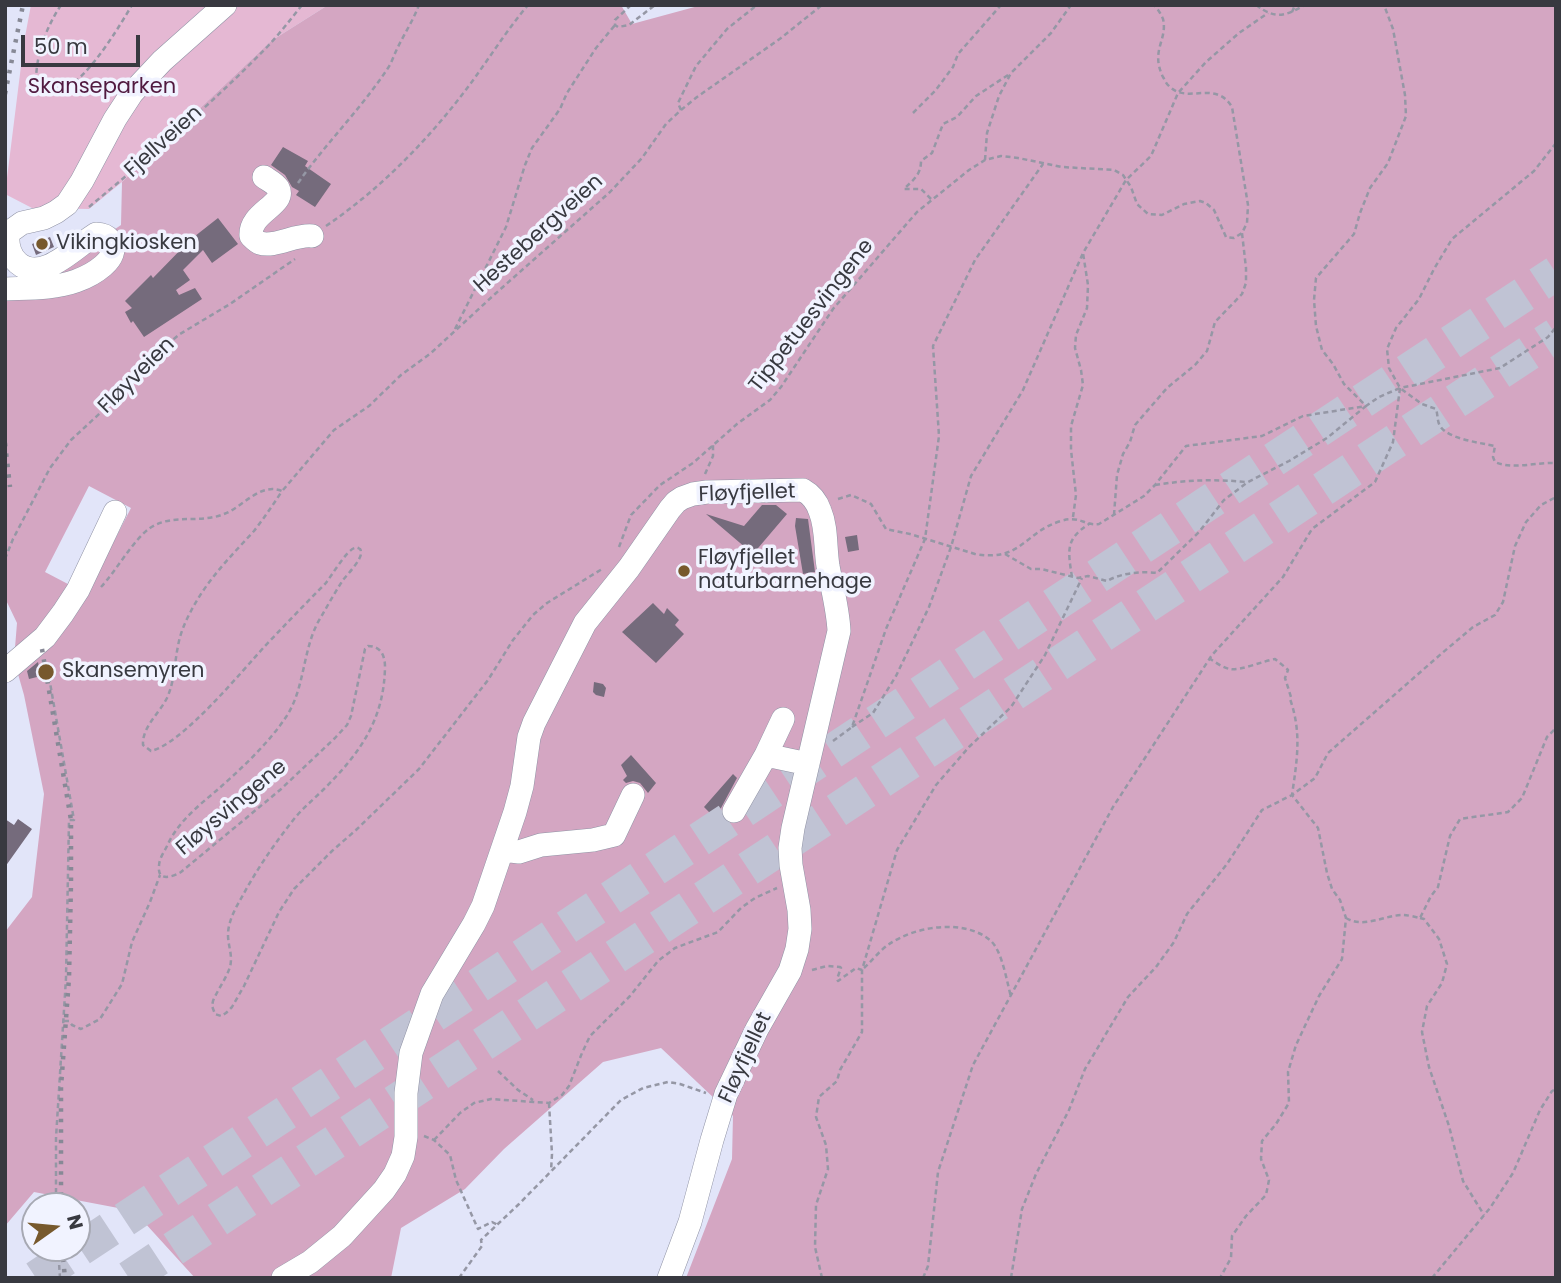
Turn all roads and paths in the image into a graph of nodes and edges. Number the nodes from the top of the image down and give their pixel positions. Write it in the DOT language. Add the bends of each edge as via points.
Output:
graph roads {
  1 [pos="61,5"];
  2 [pos="132,5"];
  3 [pos="225,5"];
  4 [pos="302,5"];
  5 [pos="419,5"];
  6 [pos="528,5"];
  7 [pos="631,5"];
  8 [pos="655,5"];
  9 [pos="757,5"];
  10 [pos="821,5"];
  11 [pos="1001,5"];
  12 [pos="1071,5"];
  13 [pos="1154,5"];
  14 [pos="1256,5"];
  15 [pos="1295,5"];
  16 [pos="1305,5"];
  17 [pos="1384,5"];
  18 [pos="1292,12"];
  19 [pos="1268,13"];
  20 [pos="615,25"];
  21 [pos="1011,74"];
  22 [pos="1178,93"];
  23 [pos="681,110"];
  24 [pos="913,113"];
  25 [pos="1556,143"];
  26 [pos="985,160"];
  27 [pos="1044,163"];
  28 [pos="264,177"];
  29 [pos="1126,180"];
  30 [pos="279,195"];
  31 [pos="932,199"];
  32 [pos="81,213"];
  33 [pos="14,221"];
  34 [pos="1242,233"];
  35 [pos="312,236"];
  36 [pos="1083,253"];
  37 [pos="5,289"];
  38 [pos="1556,327"];
  39 [pos="453,332"];
  40 [pos="1548,337"];
  41 [pos="1556,339"];
  42 [pos="1400,388"];
  43 [pos="1366,406"];
  44 [pos="713,444"];
  45 [pos="1556,463"];
  46 [pos="1248,482"];
  47 [pos="1155,485"];
  48 [pos="282,491"];
  49 [pos="706,492"];
  50 [pos="1556,497"];
  51 [pos="820,510"];
  52 [pos="115,512"];
  53 [pos="1114,515"];
  54 [pos="1073,519"];
  55 [pos="1089,524"];
  56 [pos="925,539"];
  57 [pos="951,547"];
  58 [pos="618,550"];
  59 [pos="1005,554"];
  60 [pos="5,559"];
  61 [pos="602,568"];
  62 [pos="1072,577"];
  63 [pos="1082,578"];
  64 [pos="98,591"];
  65 [pos="1209,658"];
  66 [pos="5,671"];
  67 [pos="50,677"];
  68 [pos="783,719"];
  69 [pos="852,727"];
  70 [pos="1556,729"];
  71 [pos="766,755"];
  72 [pos="809,760"];
  73 [pos="1292,795"];
  74 [pos="633,796"];
  75 [pos="734,811"];
  76 [pos="503,850"];
  77 [pos="160,873"];
  78 [pos="793,880"];
  79 [pos="1346,918"];
  80 [pos="1420,918"];
  81 [pos="862,970"];
  82 [pos="784,983"];
  83 [pos="1011,997"];
  84 [pos="64,1021"];
  85 [pos="498,1071"];
  86 [pos="1556,1089"];
  87 [pos="726,1094"];
  88 [pos="536,1101"];
  89 [pos="549,1103"];
  90 [pos="406,1130"];
  91 [pos="434,1140"];
  92 [pos="551,1171"];
  93 [pos="57,1192"];
  94 [pos="1484,1215"];
  95 [pos="498,1224"];
  96 [pos="1224,1273"];
  97 [pos="283,1278"];
  98 [pos="459,1278"];
  99 [pos="669,1278"];
  100 [pos="822,1278"];
  101 [pos="923,1278"];
  102 [pos="1011,1278"];
  103 [pos="1220,1278"];
  104 [pos="1228,1278"];
  105 [pos="1432,1278"];
  1 -- 2 [label="path" via="37,59 36,82 55,93 78,80"];
  3 -- 33 [label="street" via="132,93 67,204 44,218"];
  4 -- 32 [label="path, Fjellveien" via="243,71"];
  5 -- 30 [label="path" via="390,66 293,190"];
  6 -- 35 [label="path, Fløyveien" via="409,157 354,207"];
  7 -- 20 [label="path"];
  8 -- 20 [label="path" via="629,25"];
  9 -- 23 [label="path" via="727,29 696,66 678,103"];
  10 -- 23 [label="path, Hestebergveien"];
  11 -- 24 [label="path"];
  12 -- 21 [label="path"];
  13 -- 22 [label="path" via="1164,28 1157,59 1167,84"];
  14 -- 19 [label="path"];
  15 -- 18 [label="path"];
  16 -- 18 [label="path"];
  17 -- 43 [label="path" via="1393,29 1406,116 1388,163 1370,187 1354,234 1315,278 1314,300 1322,350 1344,384"];
  18 -- 19 [label="path"];
  19 -- 22 [label="path" via="1206,62"];
  20 -- 39 [label="path" via="532,148 506,227"];
  21 -- 26 [label="path" via="999,96"];
  21 -- 31 [label="path" via="943,124 932,153 921,161 915,180 904,189 921,189"];
  22 -- 29 [label="path" via="1151,156"];
  22 -- 34 [label="path" via="1222,95 1231,107 1248,205"];
  23 -- 39 [label="path, Hestebergveien" via="610,192"];
  25 -- 42 [label="path" via="1534,171 1452,239 1387,349 1389,368"];
  26 -- 27 [label="path" via="1001,156"];
  26 -- 31 [label="path, Tippetuesvingene"];
  27 -- 29 [label="path" via="1114,170"];
  27 -- 56 [label="path" via="975,260 933,345 939,436"];
  28 -- 30 [label="street" via="276,185"];
  29 -- 34 [label="path" via="1137,204 1148,214 1162,215 1200,201 1214,210 1226,237"];
  29 -- 36 [label="path"];
  30 -- 35 [label="street" via="256,219 251,236 266,244"];
  31 -- 44 [label="path, Tippetuesvingene" via="833,309 770,400"];
  33 -- 37 [label="street" via="7,243 14,260 23,267 50,265 96,234 108,238 113,250 103,266 78,281"];
  34 -- 53 [label="path" via="1246,268 1242,294 1215,322 1207,351 1135,425 1117,475"];
  35 -- 60 [label="path, Fløyveien" via="310,247 298,256 170,342 71,440 50,468"];
  36 -- 54 [label="path" via="1088,285 1087,308 1075,348 1083,385 1071,426 1076,495"];
  36 -- 57 [label="path" via="1023,390 971,476"];
  38 -- 40 [label="path"];
  39 -- 48 [label="path, Hestebergveien" via="369,406 334,430"];
  40 -- 41 [label="path"];
  40 -- 42 [label="path" via="1500,368"];
  42 -- 43 [label="path"];
  42 -- 45 [label="path" via="1436,409 1445,432 1495,446 1493,457 1499,464"];
  42 -- 65 [label="path" via="1393,442 1375,482 1312,529 1283,577"];
  43 -- 46 [label="path" via="1327,438"];
  43 -- 47 [label="path" via="1303,416 1262,436 1186,446"];
  44 -- 49 [label="path" via="703,478"];
  44 -- 58 [label="path, Tippetuesvingene" via="660,485 631,515"];
  46 -- 47 [label="path" via="1209,479"];
  46 -- 63 [label="path" via="1224,500 1157,573 1107,581"];
  47 -- 53 [label="path"];
  48 -- 64 [label="path" via="263,490 221,516 172,520 150,528"];
  48 -- 77 [label="path, Fløysvingene" via="190,613 166,700 142,737 146,749 167,744 206,710 325,584 347,553 356,547 362,553 314,629 288,715 242,768 180,825 161,859"];
  49 -- 51 [label="street, Fløyfjellet" via="803,490"];
  49 -- 76 [label="street, Fløyfjellet" via="682,498 670,509 585,623 534,723"];
  50 -- 73 [label="path" via="1541,505 1527,522 1495,615 1473,627 1328,753 1315,778"];
  51 -- 56 [label="path" via="851,495 871,504 886,529"];
  51 -- 72 [label="street, Fløyfjellet" via="839,631"];
  52 -- 66 [label="street" via="63,613 45,637"];
  53 -- 55 [label="path"];
  54 -- 55 [label="path"];
  54 -- 59 [label="path" via="1046,526"];
  55 -- 62 [label="path" via="1077,531 1070,544"];
  56 -- 57 [label="path"];
  56 -- 69 [label="path" via="886,629"];
  57 -- 59 [label="path" via="984,556"];
  57 -- 69 [label="path" via="929,607 895,676 873,713"];
  59 -- 62 [label="path" via="1031,569"];
  61 -- 77 [label="path, Fløysvingene" via="533,615 419,769 294,889 244,986 221,1016 212,1006 229,967 233,913 295,818 362,746 382,699 383,653 374,646 365,649 351,716 335,738 197,860 171,878"];
  62 -- 63 [label="path"];
  63 -- 81 [label="path" via="1045,655 1018,697 936,785 897,850"];
  65 -- 73 [label="path" via="1229,669 1275,659 1286,668 1298,751"];
  65 -- 83 [label="path" via="1113,807"];
  67 -- 84 [label="path" via="74,820 69,820"];
  68 -- 71 [label="street"];
  69 -- 72 [label="path"];
  70 -- 80 [label="path" via="1547,737 1522,798 1508,812 1460,819 1450,836 1438,887"];
  71 -- 72 [label="street"];
  71 -- 75 [label="street"];
  72 -- 78 [label="street, Fløyfjellet" via="790,848"];
  73 -- 79 [label="path" via="1318,828 1327,873"];
  73 -- 102 [label="path" via="1262,810 1187,914 1174,942 1128,997 1104,1035 1022,1209"];
  74 -- 76 [label="street" via="614,835 519,852"];
  76 -- 90 [label="street, Fløyfjellet" via="474,924 441,976 424,1014 407,1073"];
  77 -- 84 [label="path" via="132,942 122,984 100,1019 81,1029"];
  78 -- 82 [label="street, Fløyfjellet" via="800,929"];
  78 -- 89 [label="path" via="755,898 718,932 675,948 659,961 590,1036 569,1086"];
  79 -- 80 [label="path" via="1352,922 1402,915"];
  79 -- 96 [label="path" via="1342,959 1318,996 1296,1045 1288,1072 1289,1102 1262,1141 1261,1159 1269,1180 1266,1195 1231,1236 1231,1258"];
  80 -- 94 [label="path" via="1439,939 1447,964 1424,1019 1429,1067 1463,1181"];
  81 -- 82 [label="path" via="856,968 838,981 841,968 827,966"];
  81 -- 83 [label="path" via="888,945 915,931 947,926 974,931 992,942"];
  81 -- 100 [label="path" via="862,1032 837,1081 819,1097 816,1117 828,1169 816,1205 815,1247"];
  82 -- 87 [label="street, Fløyfjellet"];
  83 -- 101 [label="path" via="973,1065 938,1172"];
  84 -- 93 [label="path"];
  85 -- 88 [label="path"];
  86 -- 94 [label="path" via="1540,1110 1513,1173"];
  87 -- 92 [label="path" via="668,1082 643,1088 621,1100"];
  87 -- 99 [label="street, Fløyfjellet"];
  88 -- 89 [label="path"];
  88 -- 91 [label="path" via="474,1103"];
  89 -- 92 [label="path"];
  90 -- 91 [label="path"];
  90 -- 97 [label="street, Fløyfjellet" via="403,1156 383,1190 326,1251"];
  91 -- 95 [label="path" via="450,1155 478,1229"];
  92 -- 95 [label="path"];
  94 -- 105 [label="path"];
  95 -- 98 [label="path" via="481,1240 482,1247"];
  96 -- 103 [label="path"];
  96 -- 104 [label="path"];
}
